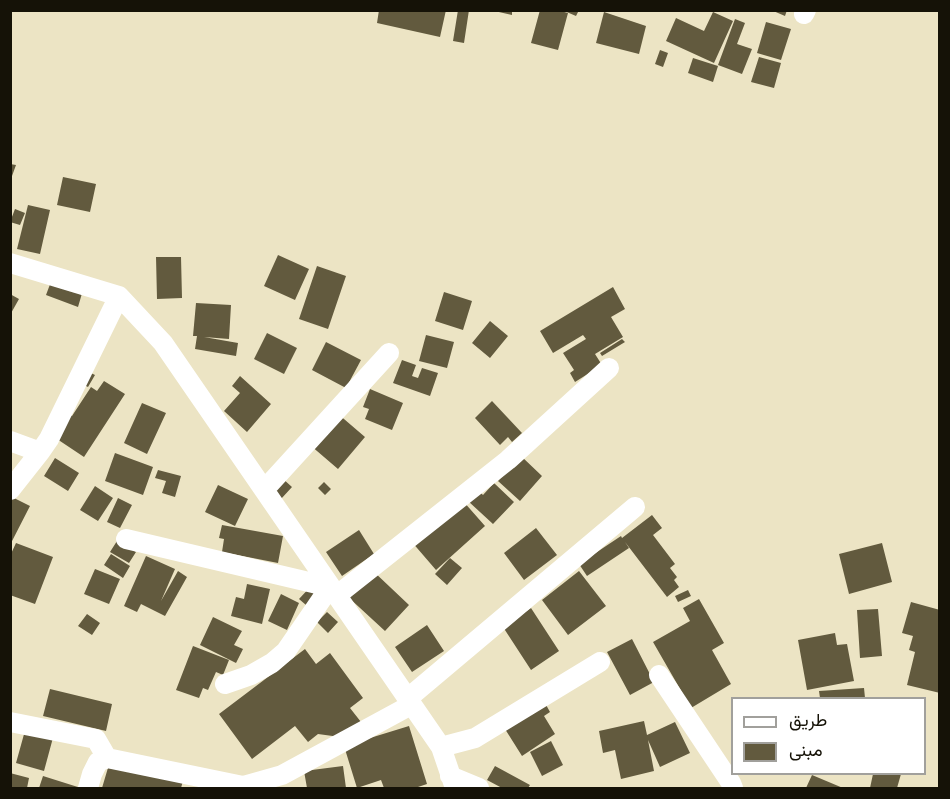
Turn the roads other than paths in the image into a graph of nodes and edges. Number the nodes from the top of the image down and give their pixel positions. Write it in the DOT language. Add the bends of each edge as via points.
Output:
graph roads {
  1 [pos="10,263"];
  2 [pos="119,296"];
  3 [pos="389,353"];
  4 [pos="609,368"];
  5 [pos="10,441"];
  6 [pos="40,452"];
  7 [pos="10,490"];
  8 [pos="264,490"];
  9 [pos="635,507"];
  10 [pos="126,539"];
  11 [pos="333,591"];
  12 [pos="600,662"];
  13 [pos="659,675"];
  14 [pos="225,684"];
  15 [pos="409,702"];
  16 [pos="10,722"];
  17 [pos="441,747"];
  18 [pos="107,758"];
  19 [pos="281,782"];
  20 [pos="452,782"];
  21 [pos="88,789"];
  22 [pos="479,789"];
  23 [pos="733,789"];
  1 -- 2 [label="street"];
  2 -- 6 [label="street"];
  2 -- 8 [label="street" via="163,343"];
  3 -- 8 [label="street"];
  4 -- 11 [label="street" via="508,460"];
  5 -- 6 [label="street"];
  6 -- 7 [label="street"];
  8 -- 11 [label="street"];
  9 -- 15 [label="street"];
  10 -- 11 [label="street"];
  11 -- 14 [label="street" via="286,651 251,675"];
  11 -- 15 [label="street"];
  12 -- 17 [label="street" via="475,738"];
  13 -- 23 [label="street"];
  15 -- 17 [label="street"];
  15 -- 19 [label="street"];
  16 -- 18 [label="street" via="96,739"];
  17 -- 20 [label="street"];
  18 -- 19 [label="street" via="243,786"];
  18 -- 21 [label="street" via="98,762"];
  20 -- 22 [label="street"];
}
